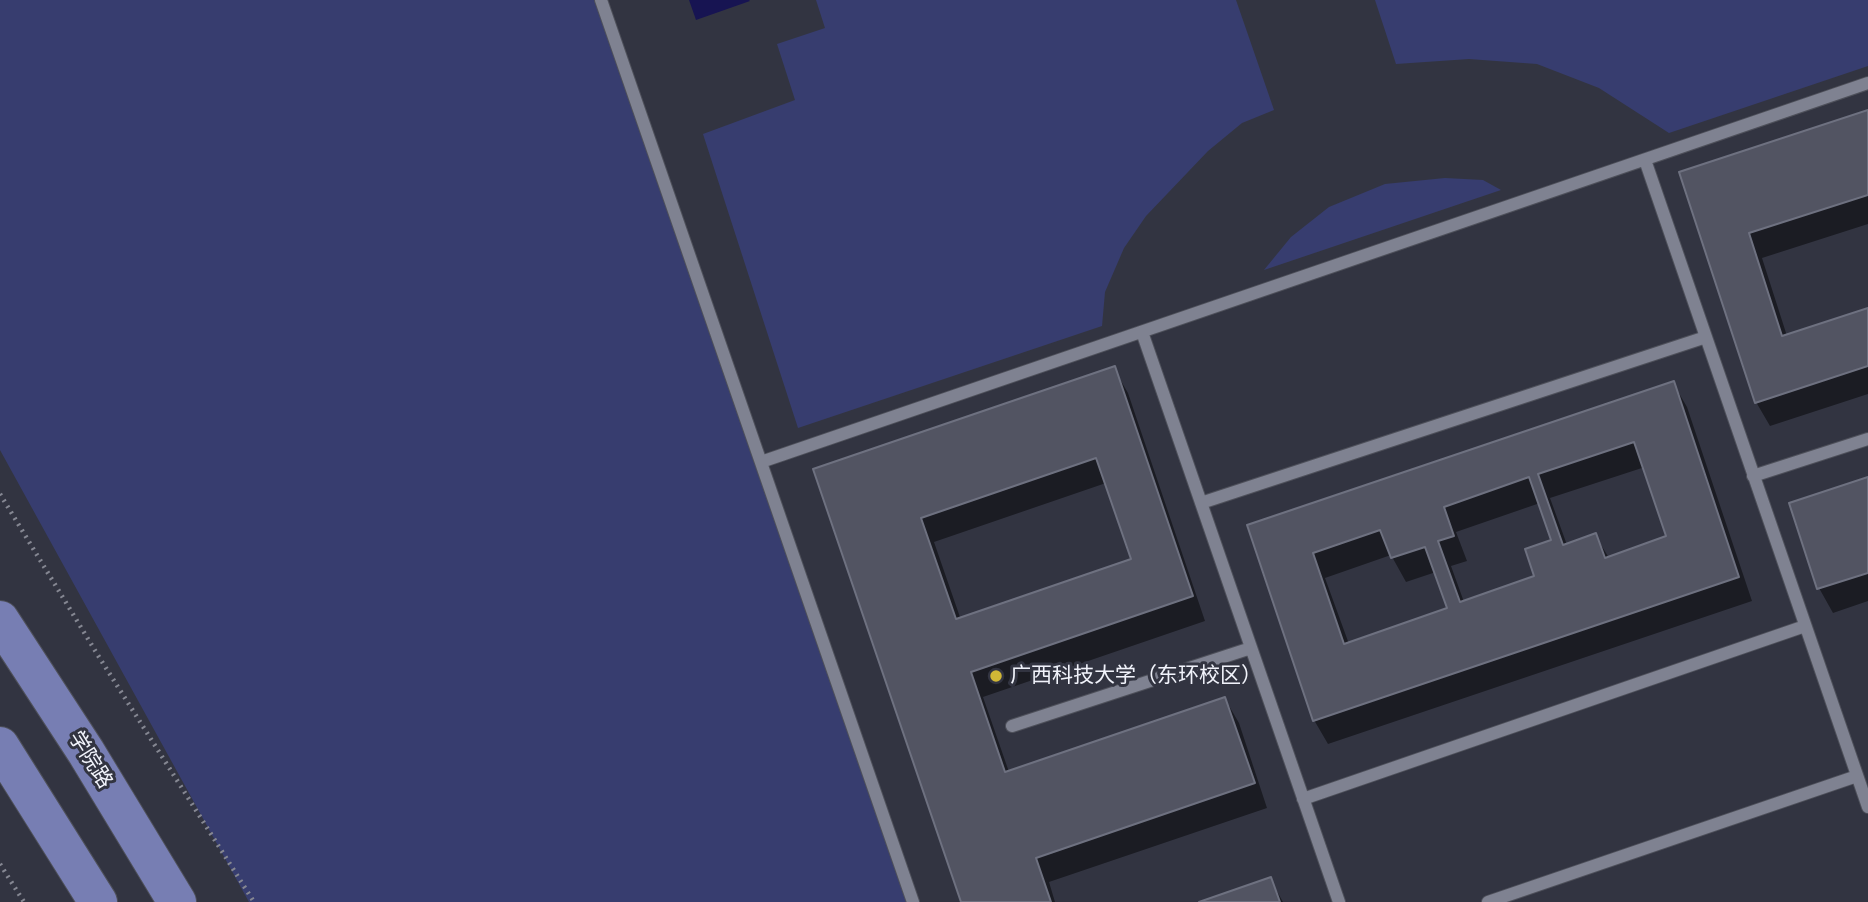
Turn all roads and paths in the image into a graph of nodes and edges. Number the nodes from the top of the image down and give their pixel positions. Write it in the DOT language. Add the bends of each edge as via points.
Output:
graph roads {
  1 [pos="601,0"];
  2 [pos="1868,83"];
  3 [pos="1645,160"];
  4 [pos="1142,332"];
  5 [pos="1706,337"];
  6 [pos="1868,439"];
  7 [pos="761,462"];
  8 [pos="1753,476"];
  9 [pos="0,494"];
  10 [pos="1201,503"];
  11 [pos="0,620"];
  12 [pos="1805,626"];
  13 [pos="1251,648"];
  14 [pos="1012,726"];
  15 [pos="0,747"];
  16 [pos="1857,776"];
  17 [pos="1303,799"];
  18 [pos="1867,804"];
  19 [pos="0,864"];
  20 [pos="24,902"];
  21 [pos="98,902"];
  22 [pos="177,902"];
  23 [pos="254,902"];
  24 [pos="913,902"];
  25 [pos="1339,902"];
  26 [pos="1488,902"];
  1 -- 7 [label="lane"];
  2 -- 3 [label="lane"];
  3 -- 4 [label="lane"];
  3 -- 5 [label="lane"];
  4 -- 7 [label="lane"];
  4 -- 10 [label="lane"];
  5 -- 8 [label="lane"];
  5 -- 10 [label="lane"];
  6 -- 8 [label="lane"];
  7 -- 24 [label="lane"];
  8 -- 12 [label="lane"];
  9 -- 23 [label="path"];
  10 -- 13 [label="lane"];
  11 -- 22 [label="main road, 学院路"];
  12 -- 16 [label="lane"];
  12 -- 17 [label="lane"];
  13 -- 14 [label="lane"];
  13 -- 17 [label="lane"];
  15 -- 21 [label="main road"];
  16 -- 18 [label="lane"];
  16 -- 26 [label="lane"];
  17 -- 25 [label="lane"];
  19 -- 20 [label="path"];
}
